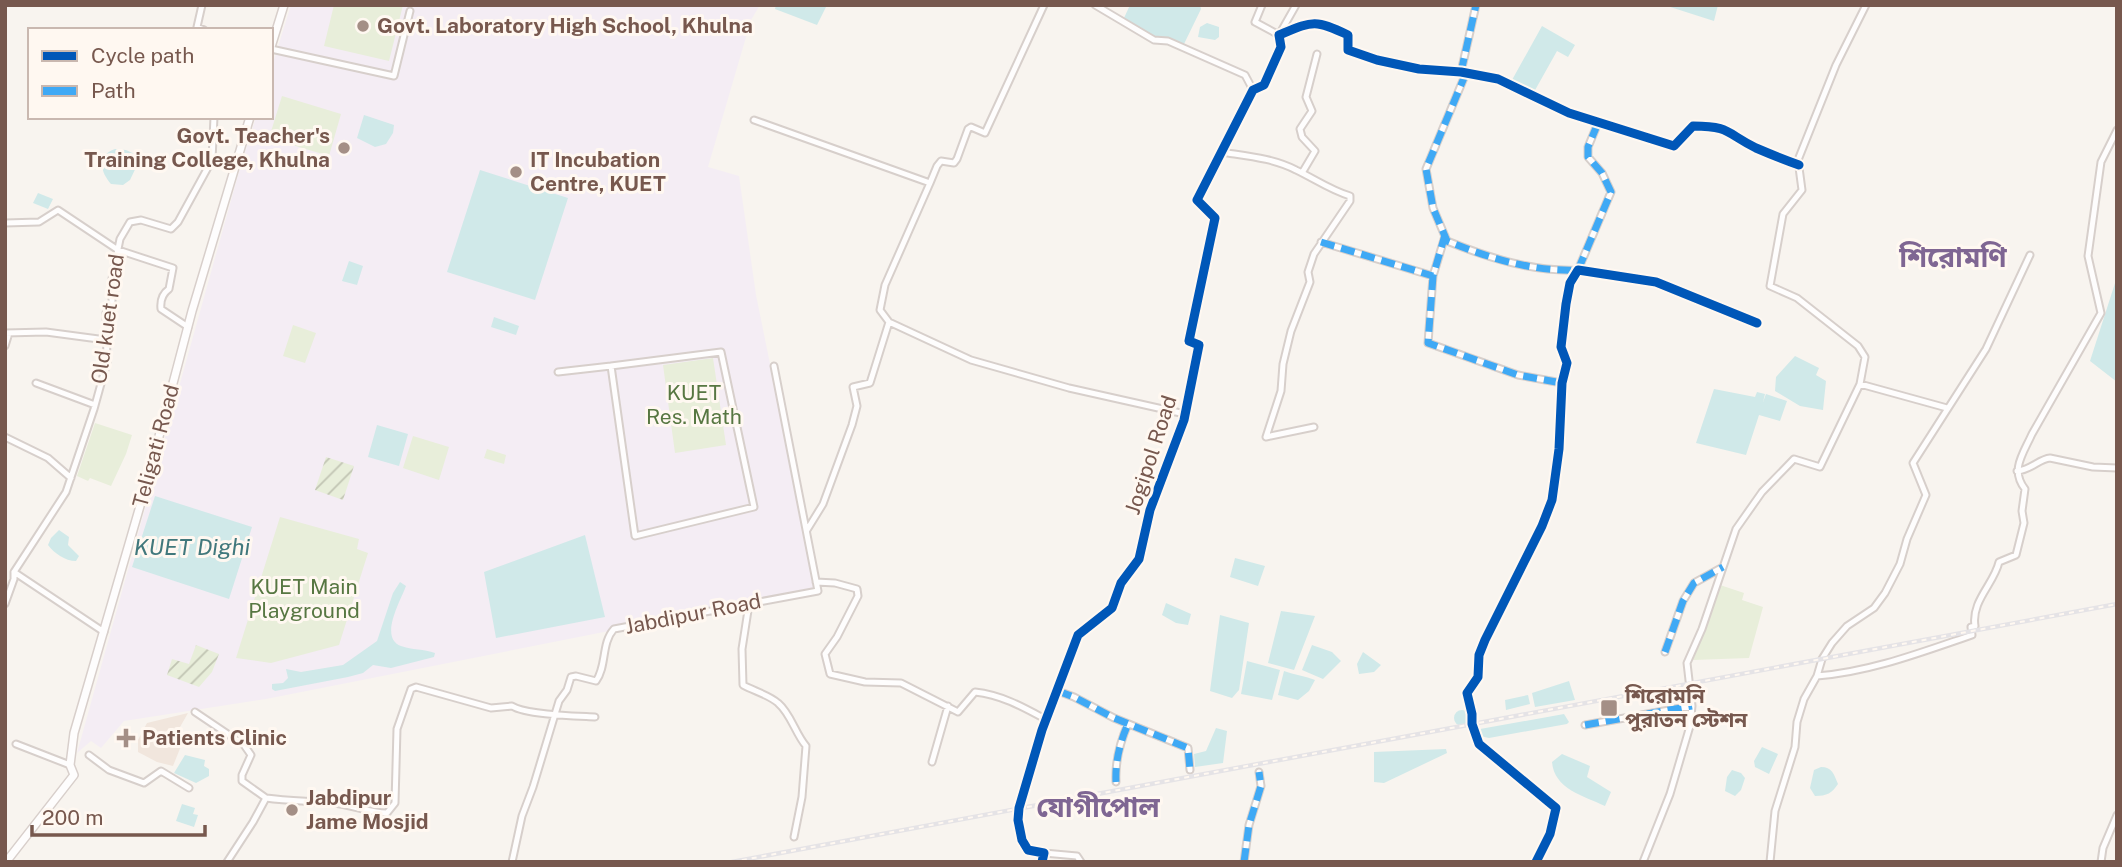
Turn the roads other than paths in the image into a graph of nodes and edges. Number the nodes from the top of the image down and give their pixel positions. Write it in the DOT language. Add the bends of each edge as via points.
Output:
graph roads {
  1 [pos="202,5"];
  2 [pos="284,5"];
  3 [pos="1044,5"];
  4 [pos="1095,5"];
  5 [pos="1262,5"];
  6 [pos="1296,5"];
  7 [pos="1476,5"];
  8 [pos="1866,5"];
  9 [pos="410,11"];
  10 [pos="199,28"];
  11 [pos="1279,36"];
  12 [pos="273,41"];
  13 [pos="273,48"];
  14 [pos="1317,54"];
  15 [pos="1463,73"];
  16 [pos="1253,90"];
  17 [pos="214,119"];
  18 [pos="249,119"];
  19 [pos="754,120"];
  20 [pos="1598,123"];
  21 [pos="2117,130"];
  22 [pos="1221,152"];
  23 [pos="1799,165"];
  24 [pos="1302,173"];
  25 [pos="930,183"];
  26 [pos="5,223"];
  27 [pos="1445,235"];
  28 [pos="1321,242"];
  29 [pos="118,250"];
  30 [pos="2030,255"];
  31 [pos="1578,270"];
  32 [pos="1433,276"];
  33 [pos="889,321"];
  34 [pos="1757,323"];
  35 [pos="188,327"];
  36 [pos="7,333"];
  37 [pos="106,340"];
  38 [pos="5,346"];
  39 [pos="611,366"];
  40 [pos="774,366"];
  41 [pos="558,372"];
  42 [pos="36,383"];
  43 [pos="1562,383"];
  44 [pos="1860,384"];
  45 [pos="95,405"];
  46 [pos="1947,408"];
  47 [pos="1185,414"];
  48 [pos="1314,428"];
  49 [pos="5,437"];
  50 [pos="2117,468"];
  51 [pos="2017,471"];
  52 [pos="71,478"];
  53 [pos="807,531"];
  54 [pos="1723,567"];
  55 [pos="14,572"];
  56 [pos="816,582"];
  57 [pos="5,604"];
  58 [pos="749,604"];
  59 [pos="104,632"];
  60 [pos="1665,652"];
  61 [pos="1817,676"];
  62 [pos="1058,691"];
  63 [pos="948,706"];
  64 [pos="1692,706"];
  65 [pos="195,712"];
  66 [pos="556,714"];
  67 [pos="595,716"];
  68 [pos="1046,720"];
  69 [pos="1128,724"];
  70 [pos="1585,725"];
  71 [pos="16,744"];
  72 [pos="89,755"];
  73 [pos="933,762"];
  74 [pos="70,765"];
  75 [pos="1190,770"];
  76 [pos="1259,772"];
  77 [pos="1116,782"];
  78 [pos="189,788"];
  79 [pos="265,798"];
  80 [pos="2117,815"];
  81 [pos="794,838"];
  82 [pos="1044,853"];
  83 [pos="6,862"];
  84 [pos="227,862"];
  85 [pos="512,862"];
  86 [pos="1042,862"];
  87 [pos="1081,862"];
  88 [pos="1244,862"];
  89 [pos="1536,862"];
  90 [pos="1643,862"];
  91 [pos="1770,862"];
  92 [pos="2101,862"];
  1 -- 10 [label="street"];
  2 -- 12 [label="main road"];
  3 -- 25 [label="street" via="985,133 971,127 954,163 942,161"];
  4 -- 16 [label="street" via="1154,40 1168,41 1245,75"];
  5 -- 11 [label="street" via="1255,22"];
  6 -- 11 [label="street, Jogipol Road"];
  7 -- 15 [label="street"];
  8 -- 23 [label="street" via="1836,65"];
  9 -- 13 [label="street" via="394,76"];
  11 -- 15 [label="street" via="1309,22 1329,26 1348,34 1348,50 1419,69"];
  11 -- 16 [label="street, Jogipol Road" via="1281,47 1264,85"];
  14 -- 24 [label="street" via="1306,97 1312,111 1300,129 1315,151"];
  15 -- 20 [label="street" via="1498,79"];
  15 -- 27 [label="street" via="1426,169 1433,208"];
  16 -- 22 [label="street, Jogipol Road"];
  17 -- 29 [label="street, Old kuet road" via="212,160 178,222 171,229 141,220 130,222"];
  18 -- 35 [label="main road, Teligati Road"];
  19 -- 25 [label="street"];
  20 -- 23 [label="street" via="1674,146 1693,126 1716,126"];
  20 -- 31 [label="street" via="1588,157 1611,192"];
  21 -- 51 [label="street" via="2101,162 2088,256 2101,313 2032,434"];
  22 -- 24 [label="street" via="1269,160"];
  22 -- 47 [label="street, Jogipol Road" via="1197,200 1215,218 1189,341 1199,345"];
  23 -- 44 [label="street" via="1802,190 1783,214 1770,286 1797,298 1858,346 1865,357"];
  24 -- 28 [label="street" via="1350,196"];
  25 -- 33 [label="street" via="885,285 880,310"];
  26 -- 29 [label="street" via="38,222 58,210"];
  27 -- 31 [label="street" via="1447,241 1508,262 1555,271"];
  27 -- 32 [label="street"];
  28 -- 32 [label="street"];
  28 -- 48 [label="street" via="1291,331 1282,391 1266,438"];
  29 -- 35 [label="street" via="173,268 161,309"];
  29 -- 37 [label="street, Old kuet road" via="112,303 106,313"];
  30 -- 46 [label="street" via="1986,349"];
  31 -- 34 [label="street" via="1656,282"];
  31 -- 43 [label="street" via="1566,304 1562,347 1567,363"];
  32 -- 43 [label="street" via="1428,343 1518,375"];
  33 -- 47 [label="street" via="971,360"];
  33 -- 53 [label="street" via="870,383 853,387 857,407 852,425 823,504"];
  35 -- 59 [label="main road, Teligati Road"];
  36 -- 37 [label="street" via="46,332"];
  36 -- 38 [label="street"];
  37 -- 45 [label="street, Old kuet road" via="107,362"];
  39 -- 39 [label="street" via="721,352 754,506 635,536"];
  39 -- 41 [label="street"];
  40 -- 53 [label="street"];
  42 -- 45 [label="street"];
  43 -- 89 [label="street" via="1552,500 1485,640 1478,677 1467,693 1479,744 1556,808"];
  44 -- 46 [label="street"];
  44 -- 54 [label="street" via="1820,467 1794,459 1762,492 1736,529"];
  45 -- 52 [label="street, Old kuet road"];
  46 -- 61 [label="street" via="1913,463 1926,495 1900,564 1874,608 1832,643"];
  47 -- 62 [label="street, Jogipol Road" via="1150,510 1139,559 1121,583 1112,608 1078,635"];
  49 -- 52 [label="street" via="48,458"];
  50 -- 51 [label="street" via="2045,458"];
  51 -- 61 [label="street" via="2025,489 2024,523 2016,555 1999,562 1996,577 1981,598 1972,635 1884,663"];
  52 -- 55 [label="street, Old kuet road"];
  53 -- 56 [label="street"];
  54 -- 60 [label="street" via="1695,583 1683,601"];
  54 -- 64 [label="street" via="1687,663"];
  55 -- 57 [label="street, Old kuet road"];
  55 -- 59 [label="street"];
  56 -- 58 [label="street, Jabdipur Road" via="818,591"];
  56 -- 63 [label="street" via="858,589 825,654 830,674 865,682 901,683"];
  58 -- 66 [label="street, Jabdipur Road" via="614,629 596,681 571,677"];
  58 -- 81 [label="street" via="742,649 743,685 778,703 806,746"];
  59 -- 74 [label="main road, Teligati Road" via="74,733"];
  61 -- 91 [label="street" via="1797,722 1795,747 1775,811"];
  62 -- 68 [label="street, Jogipol Road"];
  62 -- 69 [label="street"];
  63 -- 68 [label="street" via="958,712 975,692 992,694"];
  63 -- 73 [label="street"];
  64 -- 70 [label="street"];
  64 -- 90 [label="street" via="1670,794"];
  65 -- 79 [label="street" via="244,745 251,755 242,781"];
  66 -- 67 [label="street"];
  66 -- 79 [label="street" via="512,706 491,708 411,689 397,729 395,803 387,813"];
  66 -- 85 [label="street, Jabdipur Road" via="522,816"];
  68 -- 82 [label="street, Jogipol Road" via="1018,820 1028,850"];
  69 -- 75 [label="street" via="1188,748"];
  69 -- 77 [label="street"];
  71 -- 74 [label="street"];
  72 -- 78 [label="street" via="109,770 144,783 162,771"];
  74 -- 83 [label="main road, Teligati Road" via="74,775"];
  76 -- 88 [label="street" via="1261,786"];
  79 -- 84 [label="street"];
  80 -- 92 [label="street"];
  82 -- 86 [label="street"];
  82 -- 87 [label="street" via="1077,856"];
}
